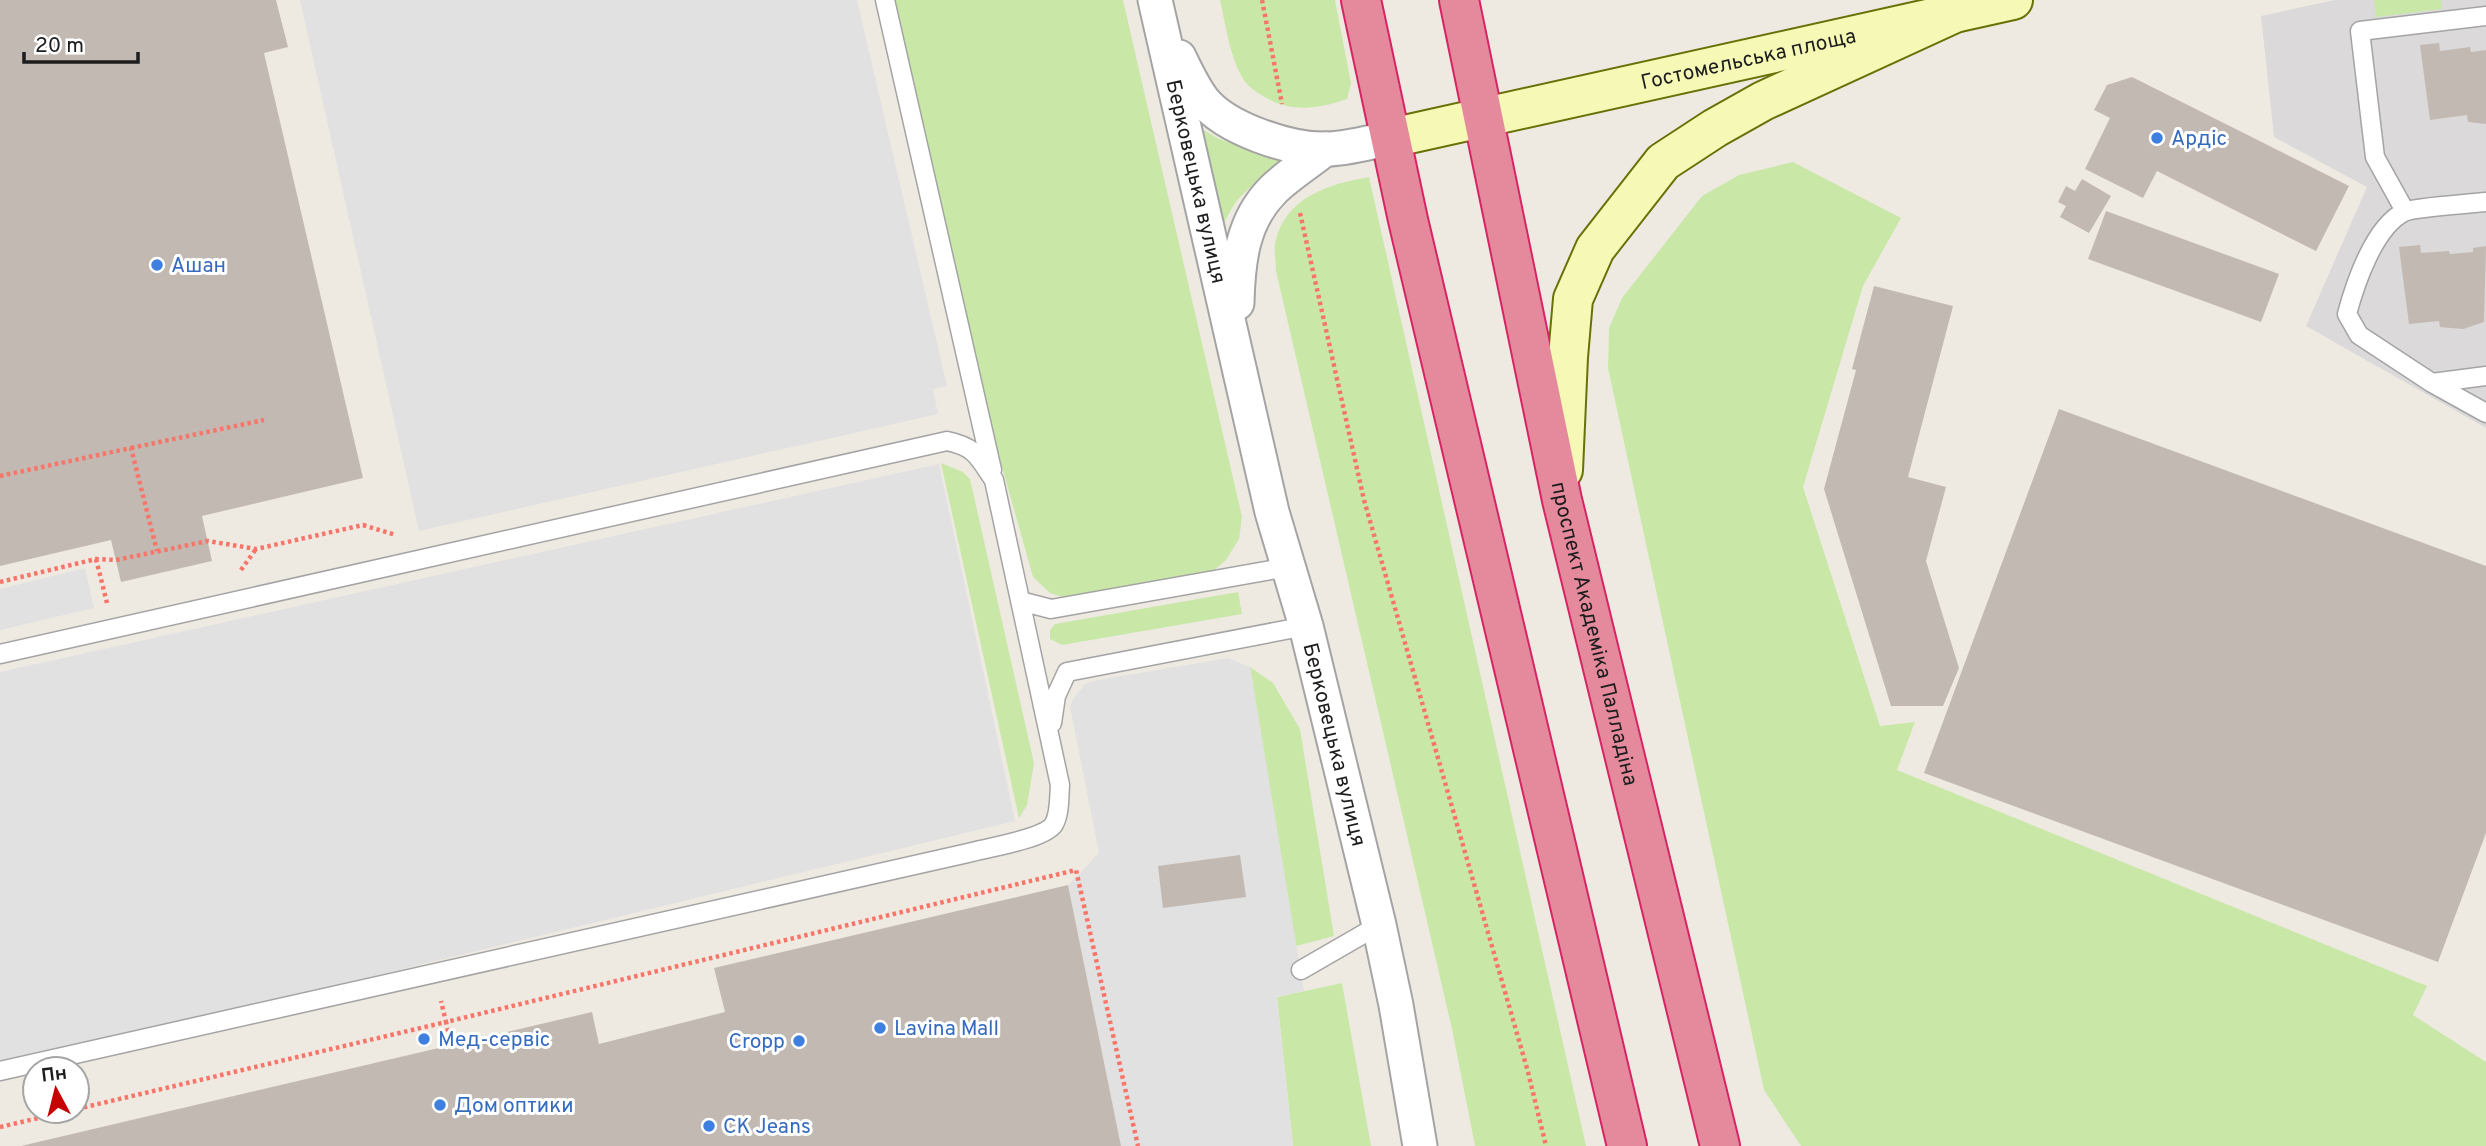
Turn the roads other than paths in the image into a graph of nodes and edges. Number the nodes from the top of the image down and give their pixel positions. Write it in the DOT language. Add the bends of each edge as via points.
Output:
graph roads {
  1 [pos="885,0"];
  2 [pos="1362,0"];
  3 [pos="1459,0"];
  4 [pos="2013,0"];
  5 [pos="1156,7"];
  6 [pos="1957,12"];
  7 [pos="2486,16"];
  8 [pos="1483,118"];
  9 [pos="1391,138"];
  10 [pos="1291,159"];
  11 [pos="2486,202"];
  12 [pos="2405,211"];
  13 [pos="1235,347"];
  14 [pos="2486,376"];
  15 [pos="2432,383"];
  16 [pos="2486,413"];
  17 [pos="995,480"];
  18 [pos="1562,500"];
  19 [pos="1288,567"];
  20 [pos="1020,601"];
  21 [pos="1306,626"];
  22 [pos="0,654"];
  23 [pos="1050,740"];
  24 [pos="1379,925"];
  25 [pos="1301,970"];
  26 [pos="0,1071"];
  27 [pos="1420,1146"];
  28 [pos="1627,1146"];
  29 [pos="1720,1146"];
  1 -- 17 [label="lane"];
  2 -- 9 [label="highway"];
  3 -- 8 [label="highway"];
  4 -- 6 [label="main road, Гостомельська площа"];
  5 -- 10 [label="street, Берковецька вулиця" via="1203,100 1222,117"];
  5 -- 13 [label="street, Берковецька вулиця"];
  6 -- 8 [label="main road, Гостомельська площа"];
  6 -- 18 [label="main road" via="1763,102 1663,162 1595,249 1573,299"];
  7 -- 12 [label="lane" via="2360,31 2375,157"];
  8 -- 9 [label="main road, Гостомельська площа"];
  8 -- 18 [label="highway, проспект Академіка Палладіна"];
  9 -- 10 [label="street, Берковецька вулиця"];
  9 -- 28 [label="highway"];
  10 -- 13 [label="street, Берковецька вулиця" via="1245,234 1238,261"];
  11 -- 12 [label="lane"];
  12 -- 15 [label="lane" via="2378,235 2353,289 2347,314 2358,335"];
  13 -- 19 [label="street, Берковецька вулиця"];
  14 -- 15 [label="lane"];
  15 -- 16 [label="lane"];
  17 -- 20 [label="lane"];
  17 -- 22 [label="lane" via="966,445 932,444"];
  18 -- 29 [label="highway, проспект Академіка Палладіна"];
  19 -- 20 [label="lane" via="1051,609"];
  19 -- 21 [label="street, Берковецька вулиця"];
  20 -- 23 [label="lane"];
  21 -- 23 [label="lane" via="1067,672 1056,696"];
  21 -- 24 [label="street, Берковецька вулиця"];
  23 -- 26 [label="lane" via="1060,785 1059,804 1053,826 1042,834"];
  24 -- 25 [label="lane"];
  24 -- 27 [label="street, Берковецька вулиця"];
}
